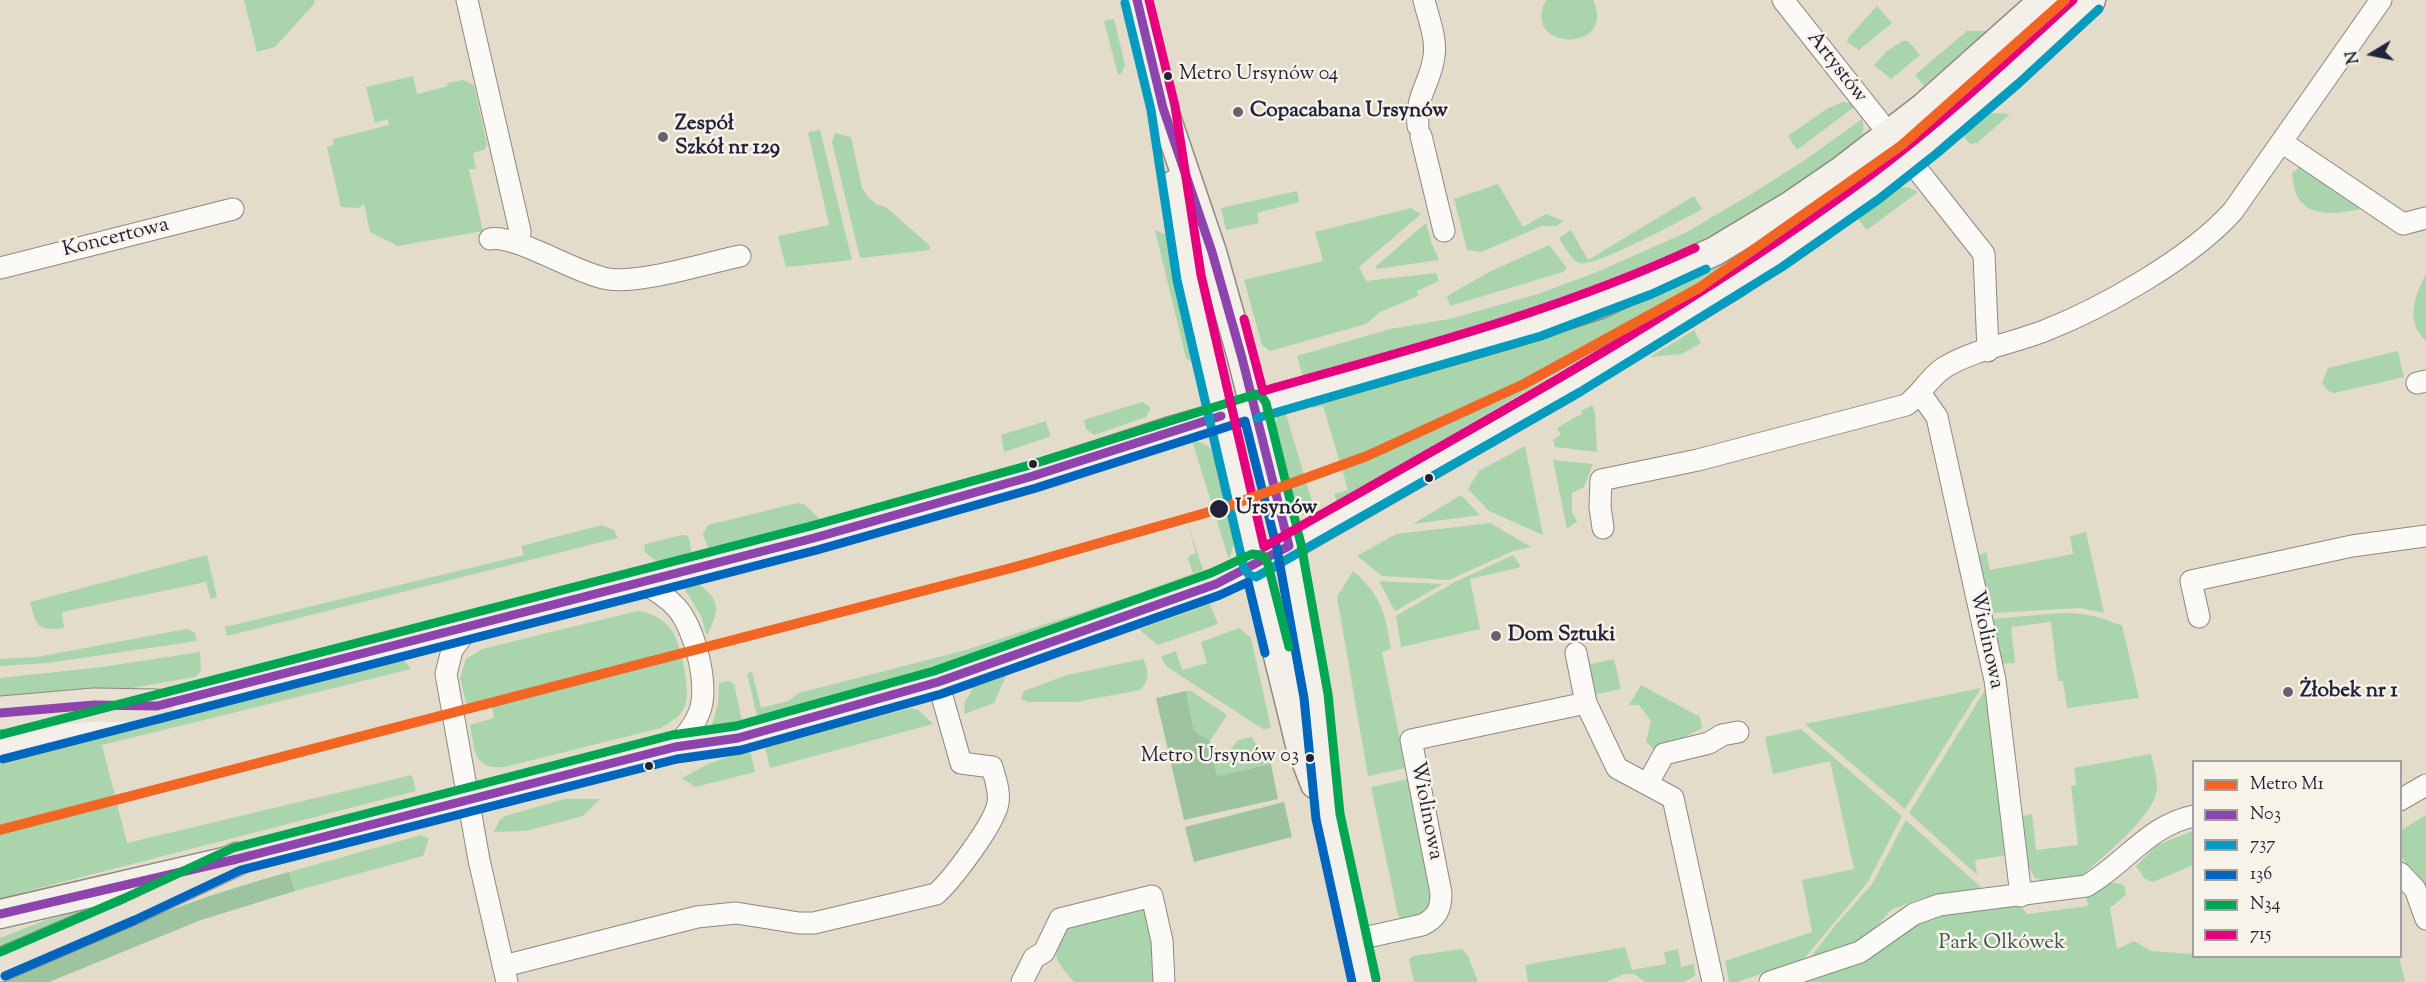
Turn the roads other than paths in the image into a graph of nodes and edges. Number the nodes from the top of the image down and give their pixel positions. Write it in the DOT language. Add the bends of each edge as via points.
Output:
graph roads {
  1 [pos="467,0"];
  2 [pos="1137,0"];
  3 [pos="1424,0"];
  4 [pos="1783,0"];
  5 [pos="2044,0"];
  6 [pos="2091,0"];
  7 [pos="2381,0"];
  8 [pos="1163,108"];
  9 [pos="1888,135"];
  10 [pos="2283,143"];
  11 [pos="1909,160"];
  12 [pos="233,209"];
  13 [pos="2426,219"];
  14 [pos="1444,231"];
  15 [pos="490,239"];
  16 [pos="519,244"];
  17 [pos="740,256"];
  18 [pos="0,268"];
  19 [pos="1988,351"];
  20 [pos="1920,393"];
  21 [pos="1254,406"];
  22 [pos="1221,416"];
  23 [pos="1603,528"];
  24 [pos="2426,536"];
  25 [pos="1289,546"];
  26 [pos="1256,565"];
  27 [pos="642,582"];
  28 [pos="2199,617"];
  29 [pos="469,627"];
  30 [pos="1576,653"];
  31 [pos="938,681"];
  32 [pos="1586,703"];
  33 [pos="157,706"];
  34 [pos="0,713"];
  35 [pos="1738,732"];
  36 [pos="0,747"];
  37 [pos="675,747"];
  38 [pos="1648,783"];
  39 [pos="2426,785"];
  40 [pos="2402,799"];
  41 [pos="470,800"];
  42 [pos="1328,816"];
  43 [pos="2192,816"];
  44 [pos="237,859"];
  45 [pos="2402,875"];
  46 [pos="2020,896"];
  47 [pos="0,914"];
  48 [pos="2426,919"];
  49 [pos="1354,940"];
  50 [pos="0,965"];
  51 [pos="506,974"];
  52 [pos="1022,982"];
  53 [pos="1164,982"];
  54 [pos="1364,982"];
  55 [pos="1713,982"];
  56 [pos="1770,982"];
  1 -- 16 [label="street" via="520,231"];
  2 -- 8 [label="main road"];
  3 -- 14 [label="street" via="1434,56 1417,112"];
  4 -- 9 [label="street, Artystów"];
  5 -- 9 [label="main road"];
  6 -- 11 [label="main road"];
  7 -- 10 [label="street"];
  8 -- 21 [label="main road" via="1212,252"];
  8 -- 22 [label="main road" via="1190,277"];
  9 -- 11 [label="street, Artystów"];
  9 -- 21 [label="main road" via="1750,231 1639,287 1539,325"];
  10 -- 13 [label="street" via="2403,224"];
  10 -- 19 [label="street" via="2233,212 2198,244 2103,303"];
  11 -- 19 [label="street, Artystów" via="1984,254"];
  11 -- 25 [label="main road" via="1697,309"];
  12 -- 18 [label="street, Koncertowa"];
  15 -- 16 [label="street"];
  16 -- 17 [label="street" via="596,276 622,280"];
  19 -- 20 [label="street" via="1942,369"];
  20 -- 23 [label="street" via="1906,405 1698,460 1601,480"];
  20 -- 46 [label="street, Wiolinowa" via="1937,417 1995,680"];
  21 -- 22 [label="main road"];
  21 -- 25 [label="main road"];
  22 -- 26 [label="main road"];
  22 -- 27 [label="main road" via="1023,479"];
  24 -- 28 [label="street" via="2352,546 2191,581"];
  25 -- 26 [label="main road"];
  25 -- 42 [label="main road" via="1316,696"];
  26 -- 31 [label="main road" via="1205,588"];
  26 -- 42 [label="main road" via="1300,745"];
  27 -- 29 [label="main road"];
  27 -- 37 [label="street" via="663,595 685,619 700,669 704,691 700,712"];
  29 -- 33 [label="main road"];
  29 -- 41 [label="street" via="452,650 446,674"];
  30 -- 32 [label="street"];
  31 -- 37 [label="main road" via="738,738"];
  31 -- 51 [label="street" via="961,763 992,767 998,803 994,816 936,894 814,923 736,913 697,918"];
  32 -- 38 [label="street" via="1617,768"];
  32 -- 49 [label="street, Wiolinowa" via="1412,740 1441,905 1431,921 1422,925"];
  33 -- 34 [label="main road" via="94,705"];
  33 -- 36 [label="main road"];
  35 -- 38 [label="street" via="1664,754"];
  37 -- 41 [label="main road"];
  38 -- 55 [label="street" via="1673,798"];
  39 -- 40 [label="street"];
  41 -- 44 [label="main road"];
  41 -- 51 [label="street" via="482,878"];
  42 -- 49 [label="main road"];
  43 -- 46 [label="street" via="2170,822 2086,886"];
  44 -- 47 [label="main road"];
  44 -- 50 [label="main road"];
  45 -- 48 [label="street" via="2415,889"];
  46 -- 56 [label="street" via="1939,905 1914,914 1860,952"];
  49 -- 54 [label="main road"];
  52 -- 53 [label="street" via="1034,958 1044,952 1060,919 1152,896 1162,940"];
}
